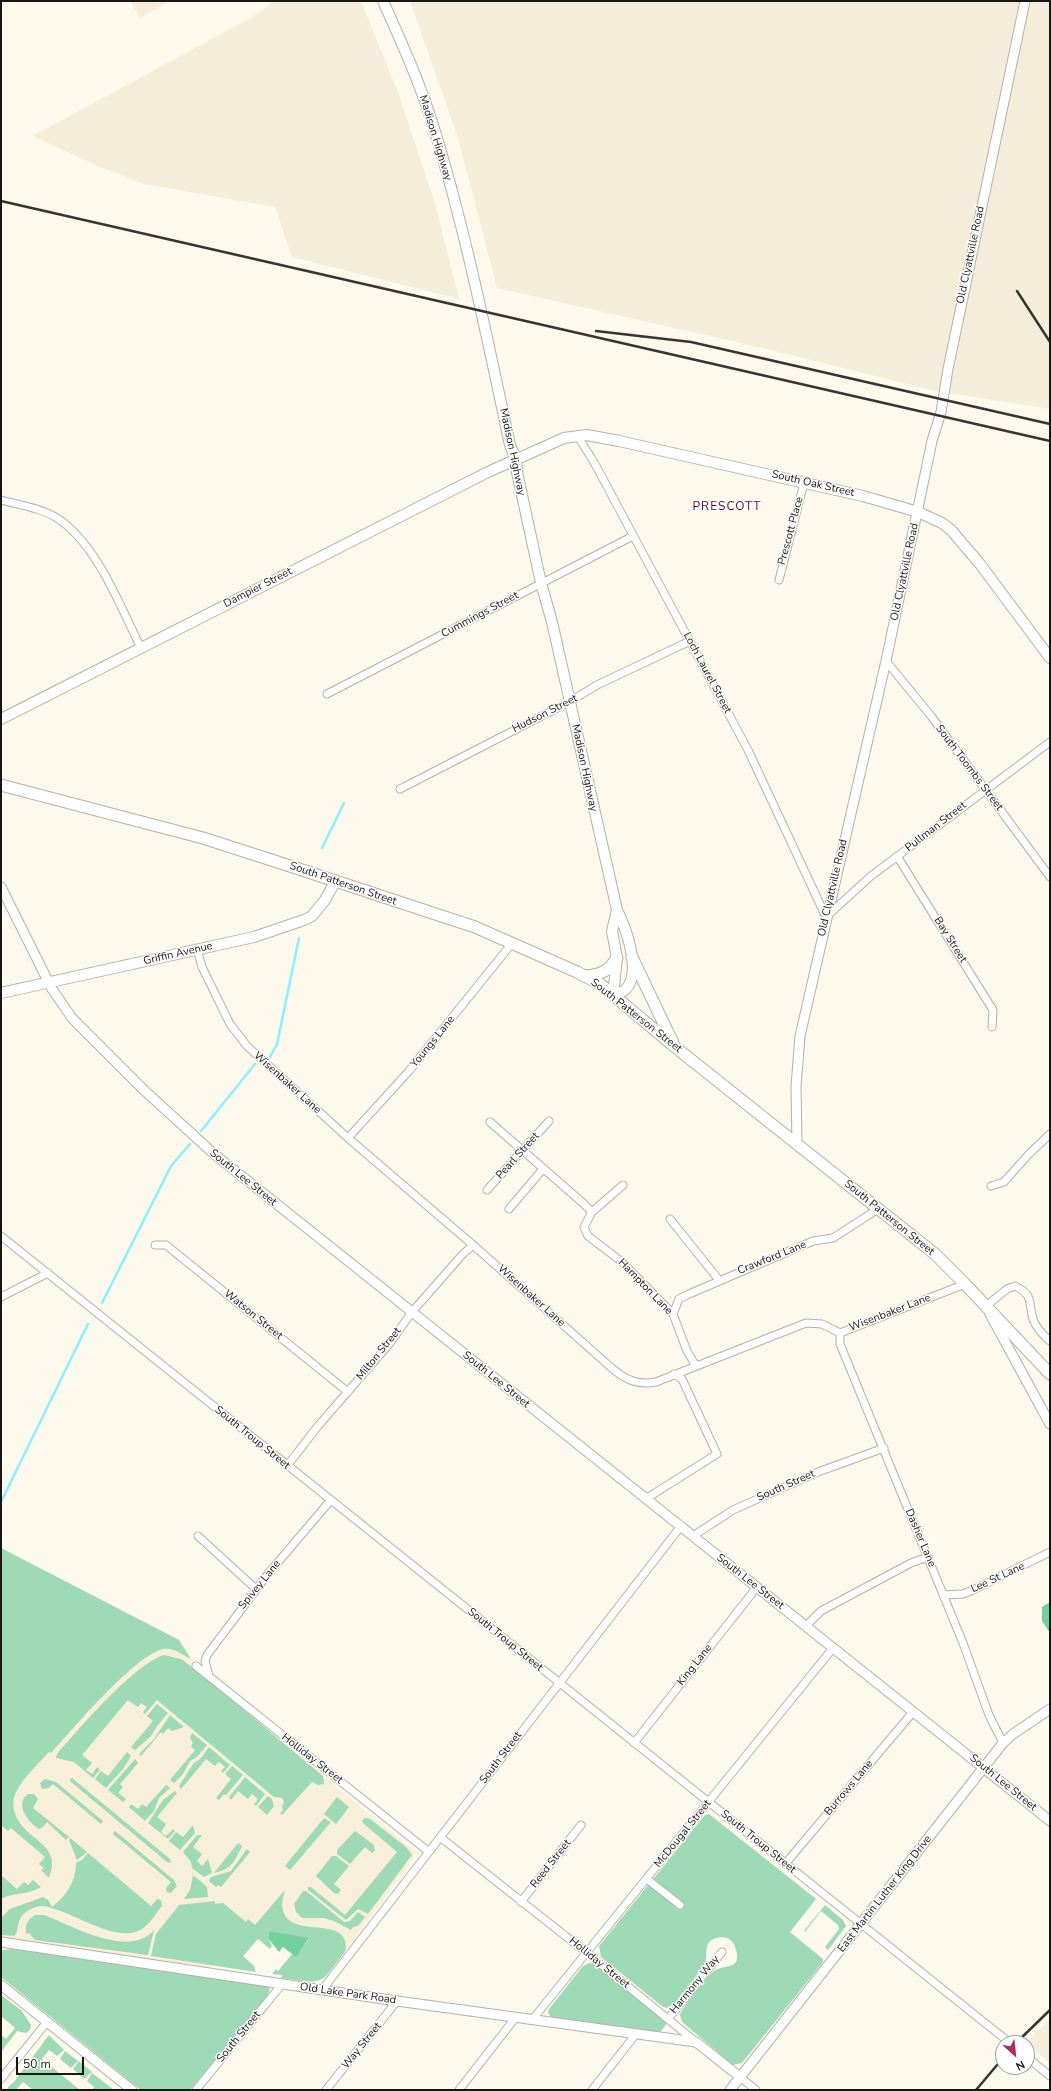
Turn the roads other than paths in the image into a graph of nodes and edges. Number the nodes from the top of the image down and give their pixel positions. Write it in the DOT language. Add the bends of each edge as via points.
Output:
graph roads {
  1 [pos="384,1"];
  2 [pos="1025,1"];
  3 [pos="577,435"];
  4 [pos="516,460"];
  5 [pos="804,482"];
  6 [pos="1,500"];
  7 [pos="918,512"];
  8 [pos="633,536"];
  9 [pos="779,580"];
  10 [pos="541,583"];
  11 [pos="690,641"];
  12 [pos="141,648"];
  13 [pos="1050,658"];
  14 [pos="886,661"];
  15 [pos="327,694"];
  16 [pos="569,702"];
  17 [pos="1,719"];
  18 [pos="1050,742"];
  19 [pos="1,785"];
  20 [pos="400,789"];
  21 [pos="984,789"];
  22 [pos="897,856"];
  23 [pos="1050,877"];
  24 [pos="335,882"];
  25 [pos="1,887"];
  26 [pos="617,910"];
  27 [pos="826,917"];
  28 [pos="513,942"];
  29 [pos="197,949"];
  30 [pos="632,957"];
  31 [pos="617,958"];
  32 [pos="585,976"];
  33 [pos="49,983"];
  34 [pos="1,993"];
  35 [pos="613,996"];
  36 [pos="992,1027"];
  37 [pos="675,1047"];
  38 [pos="549,1121"];
  39 [pos="490,1122"];
  40 [pos="1050,1134"];
  41 [pos="348,1138"];
  42 [pos="797,1144"];
  43 [pos="522,1150"];
  44 [pos="543,1169"];
  45 [pos="623,1185"];
  46 [pos="991,1186"];
  47 [pos="487,1190"];
  48 [pos="509,1209"];
  49 [pos="878,1209"];
  50 [pos="592,1212"];
  51 [pos="670,1219"];
  52 [pos="1,1236"];
  53 [pos="155,1245"];
  54 [pos="473,1245"];
  55 [pos="48,1274"];
  56 [pos="719,1280"];
  57 [pos="965,1284"];
  58 [pos="1,1297"];
  59 [pos="986,1306"];
  60 [pos="412,1312"];
  61 [pos="673,1314"];
  62 [pos="840,1333"];
  63 [pos="1050,1341"];
  64 [pos="696,1366"];
  65 [pos="674,1374"];
  66 [pos="1050,1374"];
  67 [pos="348,1392"];
  68 [pos="1050,1424"];
  69 [pos="884,1448"];
  70 [pos="287,1466"];
  71 [pos="647,1498"];
  72 [pos="330,1501"];
  73 [pos="681,1526"];
  74 [pos="198,1536"];
  75 [pos="693,1536"];
  76 [pos="1050,1552"];
  77 [pos="928,1557"];
  78 [pos="757,1587"];
  79 [pos="256,1589"];
  80 [pos="943,1595"];
  81 [pos="806,1626"];
  82 [pos="833,1648"];
  83 [pos="196,1666"];
  84 [pos="209,1676"];
  85 [pos="558,1683"];
  86 [pos="1050,1709"];
  87 [pos="912,1712"];
  88 [pos="634,1743"];
  89 [pos="1003,1743"];
  90 [pos="984,1768"];
  91 [pos="709,1803"];
  92 [pos="1050,1821"];
  93 [pos="581,1826"];
  94 [pos="440,1837"];
  95 [pos="429,1852"];
  96 [pos="786,1864"];
  97 [pos="647,1879"];
  98 [pos="521,1902"];
  99 [pos="680,1905"];
  100 [pos="861,1925"];
  101 [pos="1,1942"];
  102 [pos="587,1952"];
  103 [pos="722,1952"];
  104 [pos="282,1984"];
  105 [pos="1,1985"];
  106 [pos="322,1990"];
  107 [pos="397,2001"];
  108 [pos="516,2017"];
  109 [pos="668,2019"];
  110 [pos="532,2020"];
  111 [pos="47,2022"];
  112 [pos="636,2034"];
  113 [pos="1000,2035"];
  114 [pos="696,2042"];
  115 [pos="1035,2064"];
  116 [pos="1050,2076"];
  117 [pos="740,2077"];
  118 [pos="1,2079"];
  119 [pos="132,2090"];
  120 [pos="196,2090"];
  121 [pos="326,2090"];
  122 [pos="459,2090"];
  123 [pos="592,2090"];
  124 [pos="730,2090"];
  125 [pos="756,2090"];
  1 -- 4 [label="main road, Madison Highway" via="422,93 440,149 510,445"];
  2 -- 7 [label="street, Old Clyattville Road" via="949,362 941,412 932,441"];
  3 -- 4 [label="main road, South Oak Street" via="564,438"];
  3 -- 5 [label="main road, South Oak Street" via="618,441"];
  3 -- 8 [label="street, Loch Laurel Street"];
  4 -- 10 [label="main road, Madison Highway"];
  4 -- 12 [label="main road, Dampier Street"];
  5 -- 7 [label="main road, South Oak Street"];
  5 -- 9 [label="street, Prescott Place"];
  6 -- 12 [label="street" via="46,513 71,529 93,554"];
  7 -- 13 [label="main road, South Oak Street" via="951,530 980,564"];
  7 -- 14 [label="street, Old Clyattville Road"];
  8 -- 10 [label="street, Cummings Street"];
  8 -- 11 [label="street, Loch Laurel Street"];
  10 -- 15 [label="street, Cummings Street"];
  10 -- 16 [label="main road, Madison Highway"];
  11 -- 16 [label="street, Hudson Street" via="597,685"];
  11 -- 27 [label="street, Loch Laurel Street" via="770,793"];
  12 -- 17 [label="main road, Dampier Street"];
  14 -- 21 [label="street, South Toombs Street" via="931,716"];
  14 -- 27 [label="street, Old Clyattville Road"];
  16 -- 20 [label="street, Hudson Street"];
  16 -- 26 [label="main road, Madison Highway"];
  18 -- 21 [label="street, Pullman Street"];
  19 -- 24 [label="main road, South Patterson Street" via="203,838"];
  21 -- 22 [label="street, Pullman Street"];
  21 -- 23 [label="street, South Toombs Street"];
  22 -- 27 [label="street, Pullman Street"];
  22 -- 36 [label="street, Bay Street" via="993,1010"];
  24 -- 28 [label="main road, South Patterson Street" via="476,927"];
  24 -- 29 [label="main road, Griffin Avenue" via="312,916 304,920 254,937"];
  25 -- 33 [label="street, South Lee Street"];
  26 -- 30 [label="main road, Madison Highway" via="625,926"];
  26 -- 31 [label="main road, Madison Highway" via="612,931"];
  27 -- 42 [label="street, Old Clyattville Road" via="800,1036 796,1086"];
  28 -- 32 [label="main road, South Patterson Street"];
  28 -- 41 [label="street, Youngs Lane" via="410,1071"];
  29 -- 33 [label="main road, Griffin Avenue"];
  29 -- 41 [label="street, Wisenbaker Lane" via="215,995 234,1030 255,1054"];
  30 -- 35 [label="main road, Madison Highway" via="632,980 626,990"];
  30 -- 37 [label="main road"];
  31 -- 32 [label="main road" via="611,967"];
  31 -- 35 [label="main road, Madison Highway"];
  32 -- 35 [label="main road, South Patterson Street" via="600,984"];
  33 -- 34 [label="main road, Griffin Avenue"];
  33 -- 60 [label="street, South Lee Street" via="60,1003 88,1036 185,1128 240,1176"];
  35 -- 37 [label="main road, South Patterson Street"];
  37 -- 42 [label="main road, South Patterson Street"];
  38 -- 43 [label="street, Pearl Street"];
  39 -- 43 [label="street"];
  40 -- 46 [label="street" via="1004,1182"];
  41 -- 54 [label="street, Wisenbaker Lane"];
  42 -- 49 [label="main road, South Patterson Street"];
  43 -- 44 [label="street"];
  43 -- 47 [label="street, Pearl Street"];
  44 -- 48 [label="street"];
  44 -- 50 [label="street"];
  45 -- 50 [label="street"];
  49 -- 56 [label="street, Crawford Lane" via="833,1238 813,1241"];
  49 -- 57 [label="main road, South Patterson Street" via="935,1254"];
  50 -- 61 [label="street, Hampton Lane" via="584,1227 588,1236 622,1262"];
  51 -- 56 [label="street"];
  52 -- 55 [label="street, South Troup Street"];
  53 -- 67 [label="street, Watson Street" via="166,1245"];
  54 -- 60 [label="street, Milton Street"];
  54 -- 65 [label="street, Wisenbaker Lane" via="625,1379 647,1383"];
  55 -- 58 [label="street"];
  55 -- 70 [label="street, South Troup Street"];
  56 -- 61 [label="street, Crawford Lane" via="678,1299"];
  57 -- 59 [label="main road, South Patterson Street"];
  57 -- 62 [label="street, Wisenbaker Lane"];
  59 -- 63 [label="street" via="1007,1289 1015,1286 1025,1291 1031,1301 1033,1320"];
  59 -- 66 [label="main road, South Patterson Street"];
  59 -- 68 [label="street"];
  60 -- 67 [label="street, Milton Street" via="390,1344"];
  60 -- 71 [label="street, South Lee Street"];
  61 -- 64 [label="street, Hampton Lane" via="687,1351"];
  62 -- 64 [label="street, Wisenbaker Lane" via="822,1324 806,1324"];
  62 -- 69 [label="street, Dasher Lane" via="840,1344"];
  64 -- 65 [label="street, Wisenbaker Lane"];
  65 -- 71 [label="street" via="682,1380 718,1454"];
  67 -- 70 [label="street, Milton Street"];
  69 -- 75 [label="street, South Street" via="818,1472 733,1510"];
  69 -- 77 [label="street, Dasher Lane"];
  70 -- 72 [label="street, South Troup Street"];
  71 -- 73 [label="street, South Lee Street"];
  72 -- 79 [label="street, Spivey Lane"];
  72 -- 85 [label="street, South Troup Street"];
  73 -- 75 [label="street, South Lee Street"];
  73 -- 85 [label="street, South Street"];
  74 -- 79 [label="street"];
  75 -- 78 [label="street, South Lee Street"];
  76 -- 80 [label="street, Lee St Lane" via="973,1590 963,1594"];
  77 -- 80 [label="street, Dasher Lane"];
  77 -- 81 [label="street" via="911,1563 821,1611"];
  78 -- 81 [label="street, South Lee Street"];
  78 -- 88 [label="street, King Lane"];
  79 -- 84 [label="street, Spivey Lane" via="208,1655 206,1661"];
  80 -- 89 [label="street, Dasher Lane" via="989,1715"];
  81 -- 82 [label="street, South Lee Street"];
  82 -- 87 [label="street, South Lee Street"];
  82 -- 91 [label="street, McDougal Street"];
  83 -- 84 [label="street, Holliday Street"];
  84 -- 95 [label="street, Holliday Street"];
  85 -- 88 [label="street, South Troup Street"];
  85 -- 94 [label="street, South Street"];
  86 -- 89 [label="street, East Martin Luther King Drive"];
  87 -- 90 [label="street, South Lee Street"];
  87 -- 96 [label="street, Burrows Lane"];
  88 -- 91 [label="street, South Troup Street"];
  89 -- 90 [label="street, East Martin Luther King Drive"];
  90 -- 92 [label="street, South Lee Street"];
  90 -- 100 [label="street, East Martin Luther King Drive"];
  91 -- 96 [label="street, South Troup Street"];
  91 -- 97 [label="street, McDougal Street"];
  93 -- 98 [label="street, Reed Street"];
  94 -- 95 [label="street, South Street"];
  94 -- 98 [label="street, Holliday Street"];
  95 -- 106 [label="street, South Street"];
  96 -- 100 [label="street, South Troup Street"];
  97 -- 99 [label="street"];
  97 -- 102 [label="street, McDougal Street"];
  98 -- 102 [label="street, Holliday Street"];
  100 -- 113 [label="street, South Troup Street"];
  100 -- 117 [label="street, East Martin Luther King Drive"];
  101 -- 104 [label="street, Old Lake Park Road"];
  102 -- 109 [label="street, Holliday Street"];
  102 -- 110 [label="street, McDougal Street"];
  103 -- 109 [label="street, Harmony Way"];
  104 -- 106 [label="street, Old Lake Park Road"];
  104 -- 120 [label="street, South Street"];
  105 -- 111 [label="street"];
  106 -- 107 [label="street, Old Lake Park Road"];
  107 -- 108 [label="street, Old Lake Park Road"];
  107 -- 121 [label="street, Way Street"];
  108 -- 110 [label="street, Old Lake Park Road"];
  108 -- 122 [label="street"];
  109 -- 114 [label="street, Holliday Street"];
  110 -- 112 [label="street, Old Lake Park Road"];
  111 -- 118 [label="street"];
  111 -- 119 [label="street"];
  112 -- 114 [label="street, Old Lake Park Road"];
  112 -- 123 [label="street"];
  114 -- 117 [label="street, Holliday Street"];
  115 -- 116 [label="street"];
  117 -- 124 [label="street, East Martin Luther King Drive"];
  117 -- 125 [label="street, Holliday Street"];
}
